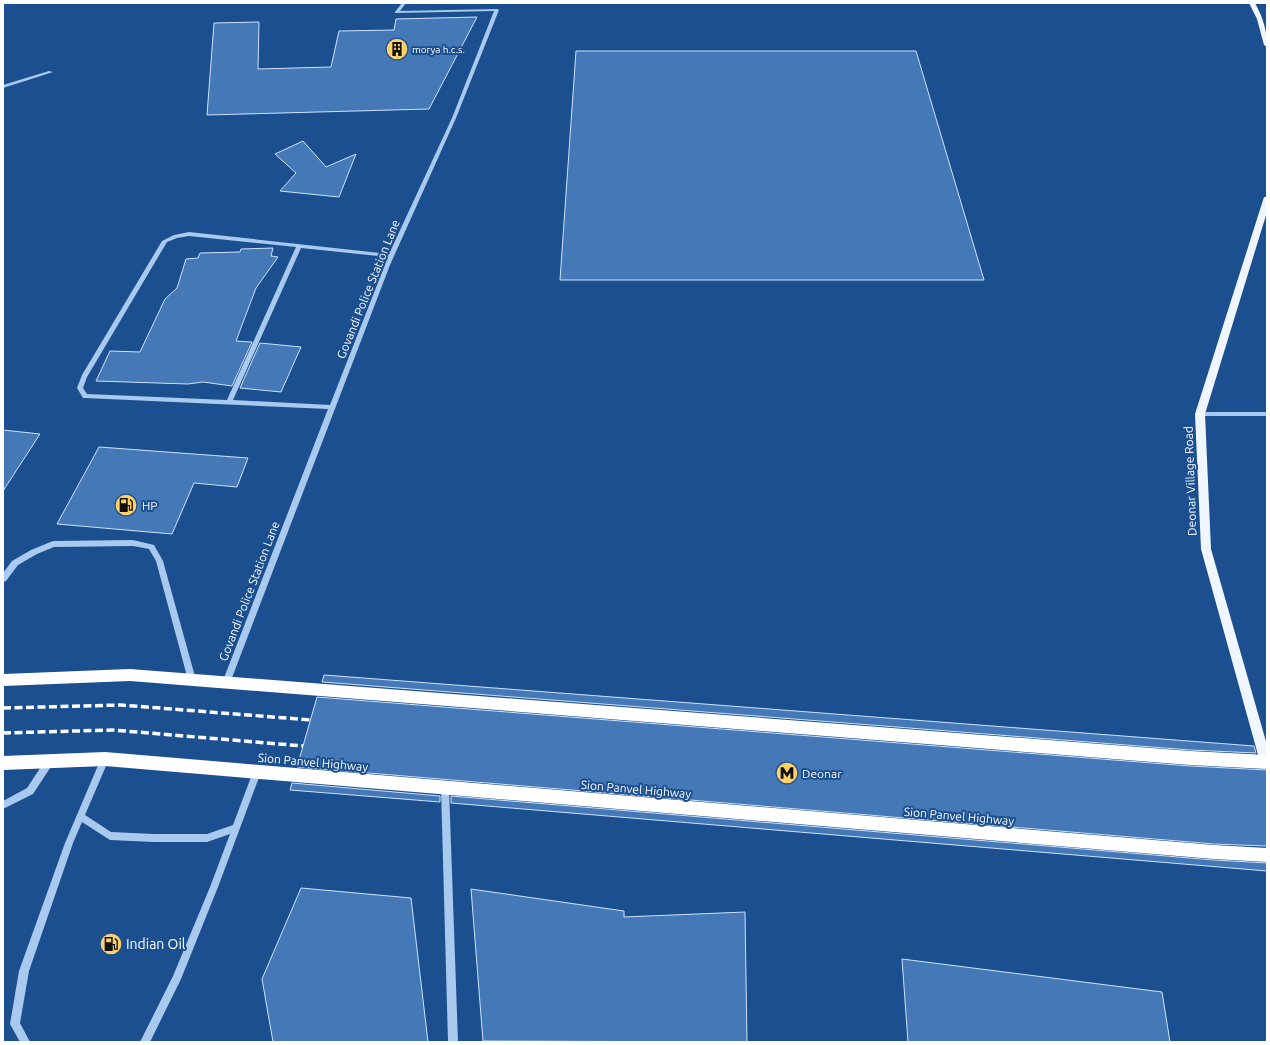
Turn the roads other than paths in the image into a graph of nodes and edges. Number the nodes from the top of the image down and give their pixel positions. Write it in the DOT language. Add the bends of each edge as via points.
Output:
graph roads {
  1 [pos="404,3"];
  2 [pos="1252,3"];
  3 [pos="1267,45"];
  4 [pos="51,72"];
  5 [pos="3,88"];
  6 [pos="1267,200"];
  7 [pos="300,246"];
  8 [pos="391,256"];
  9 [pos="229,403"];
  10 [pos="332,407"];
  11 [pos="1200,414"];
  12 [pos="1267,414"];
  13 [pos="3,579"];
  14 [pos="3,680"];
  15 [pos="192,680"];
  16 [pos="226,683"];
  17 [pos="104,760"];
  18 [pos="49,762"];
  19 [pos="1267,762"];
  20 [pos="3,763"];
  21 [pos="256,772"];
  22 [pos="445,788"];
  23 [pos="3,805"];
  24 [pos="80,816"];
  25 [pos="236,828"];
  26 [pos="1267,855"];
  27 [pos="25,1042"];
  28 [pos="145,1042"];
  29 [pos="453,1042"];
  1 -- 8 [label="street, Govandi Police Station Lane" via="397,12 497,10 454,118"];
  2 -- 3 [label="main road"];
  4 -- 5 [label="street"];
  6 -- 11 [label="main road, Deonar Village Road"];
  7 -- 8 [label="street"];
  7 -- 9 [label="street"];
  7 -- 9 [label="street" via="189,234 165,241 84,377 80,388 85,396"];
  8 -- 10 [label="street, Govandi Police Station Lane"];
  9 -- 10 [label="street"];
  10 -- 16 [label="street, Govandi Police Station Lane"];
  11 -- 12 [label="street"];
  11 -- 19 [label="main road, Deonar Village Road" via="1206,549"];
  13 -- 15 [label="street" via="16,563 53,544 133,543 151,547 159,561"];
  14 -- 15 [label="highway" via="130,675"];
  15 -- 16 [label="highway"];
  16 -- 19 [label="highway"];
  17 -- 18 [label="highway, Sion Panvel Highway"];
  17 -- 21 [label="highway, Sion Panvel Highway"];
  17 -- 24 [label="street"];
  18 -- 20 [label="highway, Sion Panvel Highway"];
  18 -- 23 [label="street" via="30,791"];
  21 -- 22 [label="highway, Sion Panvel Highway"];
  21 -- 25 [label="street"];
  22 -- 26 [label="highway, Sion Panvel Highway"];
  22 -- 29 [label="street"];
  24 -- 25 [label="street" via="110,836 206,838"];
  24 -- 27 [label="street" via="24,971 14,1024"];
  25 -- 28 [label="street" via="176,979"];
}
